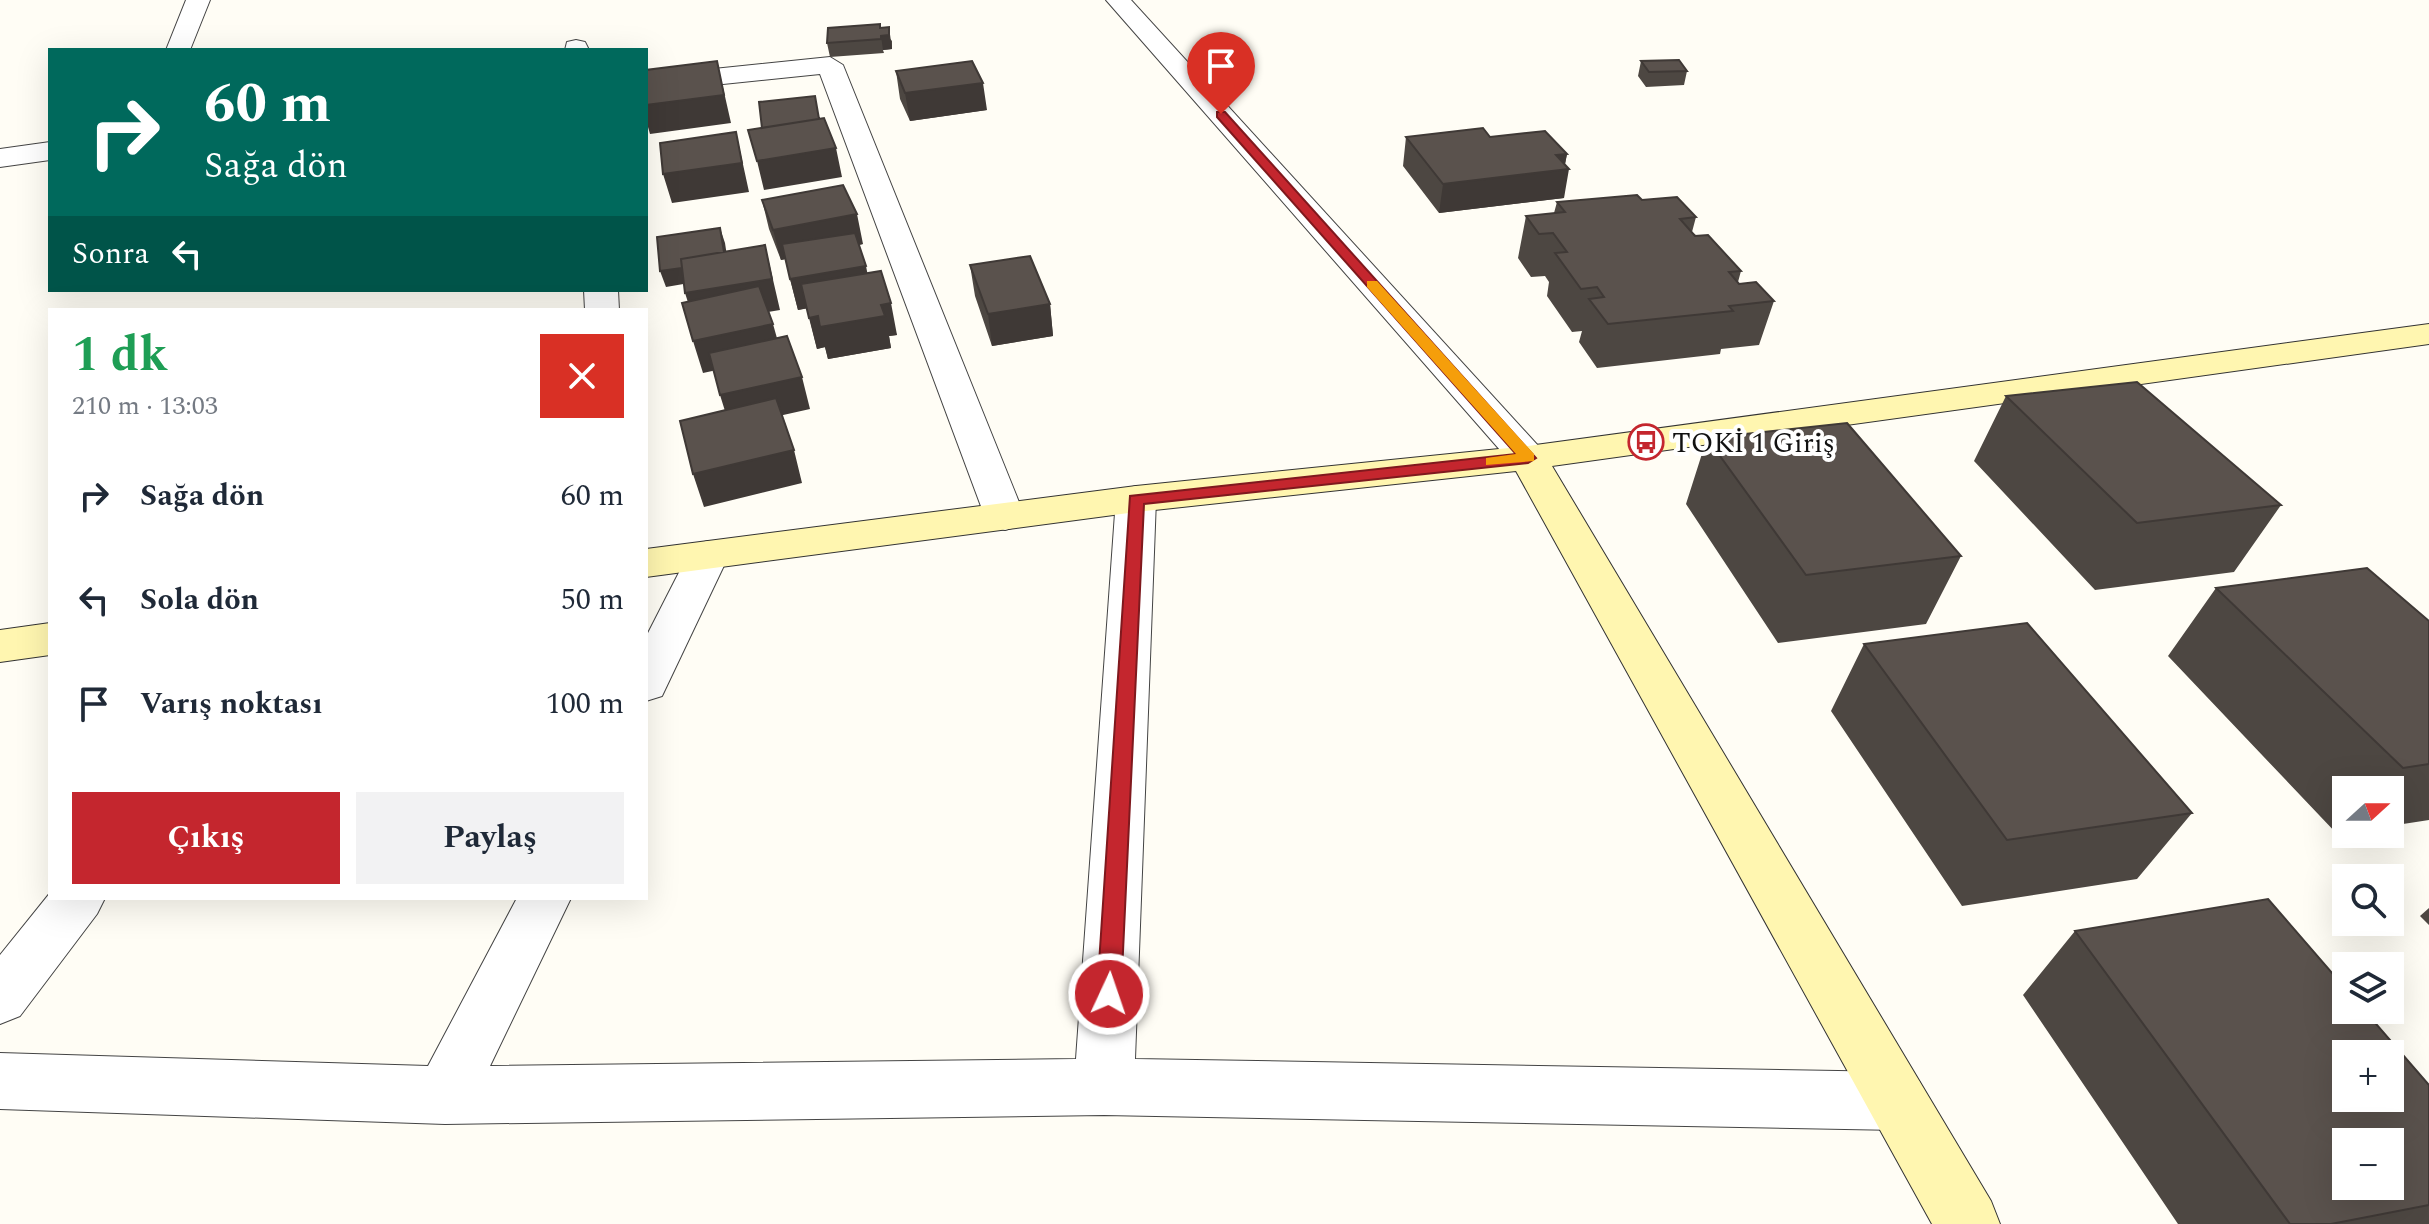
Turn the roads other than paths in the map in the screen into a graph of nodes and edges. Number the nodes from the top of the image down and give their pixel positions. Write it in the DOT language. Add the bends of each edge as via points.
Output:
graph roads {
  1 [pos="198,0"];
  2 [pos="1118,0"];
  3 [pos="179,48"];
  4 [pos="648,84"];
  5 [pos="48,151"];
  6 [pos="0,158"];
  7 [pos="2429,334"];
  8 [pos="1528,458"];
  9 [pos="1136,499"];
  10 [pos="1005,517"];
  11 [pos="708,555"];
  12 [pos="648,563"];
  13 [pos="48,639"];
  14 [pos="0,646"];
  15 [pos="648,680"];
  16 [pos="76,900"];
  17 [pos="543,900"];
  18 [pos="0,998"];
  19 [pos="0,1081"];
  20 [pos="1104,1087"];
  21 [pos="445,1095"];
  22 [pos="1898,1101"];
  23 [pos="1968,1224"];
  1 -- 3 [label="street"];
  2 -- 8 [label="street"];
  4 -- 10 [label="street" via="830,65"];
  5 -- 6 [label="street"];
  7 -- 8 [label="street"];
  8 -- 9 [label="street"];
  8 -- 22 [label="street"];
  9 -- 10 [label="street"];
  9 -- 20 [label="street"];
  10 -- 11 [label="street"];
  11 -- 12 [label="street"];
  11 -- 15 [label="street"];
  13 -- 14 [label="street"];
  16 -- 18 [label="street"];
  17 -- 21 [label="street"];
  19 -- 21 [label="street"];
  20 -- 21 [label="street"];
  20 -- 22 [label="street"];
  22 -- 23 [label="street"];
}
